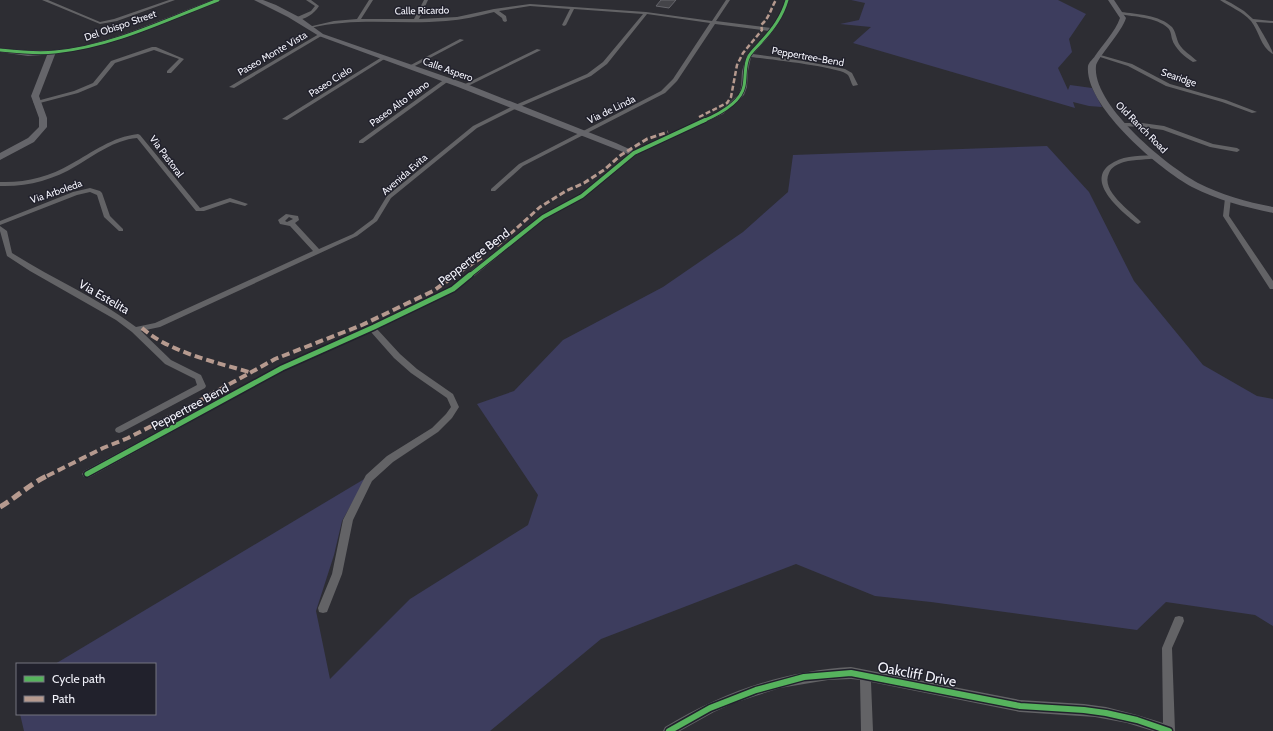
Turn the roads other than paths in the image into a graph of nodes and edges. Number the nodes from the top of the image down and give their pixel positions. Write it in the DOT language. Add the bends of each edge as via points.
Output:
graph roads {
  1 [pos="44,0"];
  2 [pos="173,0"];
  3 [pos="218,0"];
  4 [pos="257,0"];
  5 [pos="308,0"];
  6 [pos="370,0"];
  7 [pos="426,0"];
  8 [pos="728,0"];
  9 [pos="786,0"];
  10 [pos="1111,0"];
  11 [pos="1222,0"];
  12 [pos="573,8"];
  13 [pos="494,10"];
  14 [pos="646,13"];
  15 [pos="1121,13"];
  16 [pos="297,19"];
  17 [pos="358,20"];
  18 [pos="416,20"];
  19 [pos="1252,20"];
  20 [pos="505,21"];
  21 [pos="714,21"];
  22 [pos="1273,22"];
  23 [pos="564,25"];
  24 [pos="310,27"];
  25 [pos="772,30"];
  26 [pos="321,35"];
  27 [pos="462,40"];
  28 [pos="0,50"];
  29 [pos="539,50"];
  30 [pos="52,52"];
  31 [pos="1273,53"];
  32 [pos="749,55"];
  33 [pos="1099,55"];
  34 [pos="384,58"];
  35 [pos="1195,61"];
  36 [pos="409,67"];
  37 [pos="169,72"];
  38 [pos="447,80"];
  39 [pos="854,85"];
  40 [pos="464,86"];
  41 [pos="232,87"];
  42 [pos="36,102"];
  43 [pos="515,107"];
  44 [pos="1254,112"];
  45 [pos="285,119"];
  46 [pos="1122,125"];
  47 [pos="584,132"];
  48 [pos="361,142"];
  49 [pos="1237,150"];
  50 [pos="634,153"];
  51 [pos="0,157"];
  52 [pos="1156,157"];
  53 [pos="0,184"];
  54 [pos="493,190"];
  55 [pos="1228,198"];
  56 [pos="244,204"];
  57 [pos="1273,210"];
  58 [pos="1138,222"];
  59 [pos="0,223"];
  60 [pos="291,223"];
  61 [pos="0,228"];
  62 [pos="121,230"];
  63 [pos="318,252"];
  64 [pos="1273,287"];
  65 [pos="372,328"];
  66 [pos="135,330"];
  67 [pos="119,430"];
  68 [pos="87,474"];
  69 [pos="323,608"];
  70 [pos="1179,621"];
  71 [pos="866,676"];
  72 [pos="669,731"];
  73 [pos="867,731"];
  74 [pos="1169,731"];
  1 -- 2 [label="street" via="100,23"];
  3 -- 30 [label="main road, Del Obispo Street" via="93,45"];
  4 -- 16 [label="street, Calle Aspero"];
  5 -- 16 [label="street" via="317,6 313,12"];
  6 -- 17 [label="street"];
  7 -- 18 [label="street"];
  8 -- 21 [label="street, Via de Linda"];
  9 -- 25 [label="street" via="783,13"];
  10 -- 15 [label="street"];
  11 -- 19 [label="street"];
  12 -- 13 [label="street, Calle Ricardo" via="530,5"];
  12 -- 14 [label="street, Calle Ricardo"];
  12 -- 23 [label="street"];
  13 -- 18 [label="street, Calle Ricardo" via="464,18"];
  13 -- 20 [label="street" via="504,17"];
  14 -- 21 [label="street, Calle Ricardo"];
  14 -- 43 [label="street, Avenida Evita" via="605,63 589,75"];
  15 -- 33 [label="street, Old Ranch Road" via="1123,18 1120,28 1100,50"];
  15 -- 35 [label="street" via="1166,25 1173,32 1183,53"];
  16 -- 24 [label="street, Calle Aspero"];
  17 -- 18 [label="street, Calle Ricardo"];
  17 -- 24 [label="street, Calle Ricardo"];
  19 -- 22 [label="street"];
  19 -- 31 [label="street"];
  21 -- 25 [label="street, Calle Ricardo"];
  21 -- 47 [label="street, Via de Linda" via="675,80 663,92"];
  24 -- 26 [label="street, Calle Aspero"];
  25 -- 32 [label="street"];
  26 -- 34 [label="street, Calle Aspero"];
  26 -- 41 [label="street, Paseo Monte Vista"];
  27 -- 36 [label="street"];
  28 -- 30 [label="main road, Del Obispo Street" via="21,53"];
  29 -- 40 [label="street"];
  30 -- 42 [label="street" via="35,96"];
  32 -- 39 [label="street, Peppertree-Bend" via="840,69 850,74"];
  32 -- 50 [label="street, Peppertree Bend" via="741,95 721,114"];
  33 -- 44 [label="street, Searidge" via="1130,65 1168,85"];
  33 -- 46 [label="street, Old Ranch Road" via="1092,65 1094,83 1105,105"];
  34 -- 36 [label="street, Calle Aspero"];
  34 -- 45 [label="street, Paseo Cielo"];
  36 -- 38 [label="street, Calle Aspero"];
  37 -- 42 [label="street" via="182,59 154,48 113,62 95,84 76,92"];
  38 -- 40 [label="street, Calle Aspero"];
  38 -- 48 [label="street, Paseo Alto Plano"];
  40 -- 43 [label="street, Calle Aspero"];
  42 -- 51 [label="street" via="43,118 43,127 31,140"];
  43 -- 47 [label="street, Calle Aspero"];
  43 -- 63 [label="street, Avenida Evita" via="475,127 389,197 375,220 355,235"];
  46 -- 49 [label="street" via="1164,128 1212,146"];
  46 -- 52 [label="street, Old Ranch Road"];
  47 -- 50 [label="street, Calle Aspero"];
  47 -- 54 [label="street, Via de Linda" via="521,165"];
  50 -- 65 [label="street, Peppertree Bend" via="582,196 543,217 453,289"];
  52 -- 55 [label="street, Old Ranch Road" via="1185,179"];
  52 -- 58 [label="street" via="1116,163 1104,176 1104,184 1112,198 1122,210"];
  53 -- 56 [label="street, Via Pastoral" via="19,184 46,177 104,146 138,136 198,210 230,200"];
  55 -- 57 [label="street, Old Ranch Road"];
  55 -- 64 [label="street" via="1226,216"];
  59 -- 62 [label="street, Via Arboleda" via="65,196 84,190 95,190 100,194 107,217"];
  60 -- 63 [label="street"];
  61 -- 66 [label="street, Via Estelita" via="4,231 9,254 119,318"];
  63 -- 66 [label="street, Avenida Evita" via="157,325"];
  65 -- 68 [label="street, Peppertree Bend" via="282,368"];
  65 -- 69 [label="street" via="414,371 450,396 455,407 435,430 390,458 369,478 348,520 337,574"];
  66 -- 67 [label="street, Via Estelita" via="168,362 198,377 202,386"];
  70 -- 74 [label="street" via="1167,648"];
  71 -- 72 [label="street, Oakcliff Drive" via="853,673 789,680 714,705"];
  71 -- 73 [label="street"];
  71 -- 74 [label="street, Oakcliff Drive" via="1022,706 1118,715"];
}
